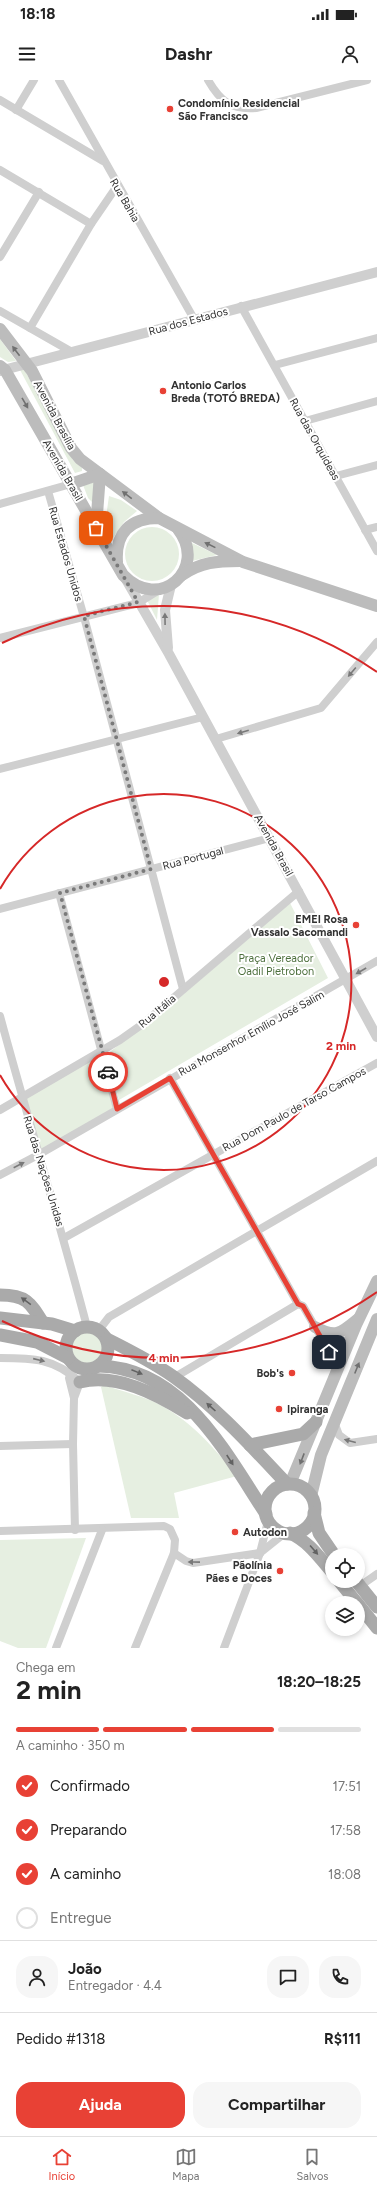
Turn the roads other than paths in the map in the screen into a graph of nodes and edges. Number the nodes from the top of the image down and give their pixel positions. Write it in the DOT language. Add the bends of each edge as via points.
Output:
graph roads {
  1 [pos="34,80"];
  2 [pos="59,80"];
  3 [pos="208,80"];
  4 [pos="367,80"];
  5 [pos="0,100"];
  6 [pos="16,110"];
  7 [pos="103,161"];
  8 [pos="0,170"];
  9 [pos="117,186"];
  10 [pos="38,192"];
  11 [pos="91,224"];
  12 [pos="0,257"];
  13 [pos="377,272"];
  14 [pos="241,306"];
  15 [pos="0,311"];
  16 [pos="194,319"];
  17 [pos="30,328"];
  18 [pos="0,329"];
  19 [pos="377,338"];
  20 [pos="72,352"];
  21 [pos="26,364"];
  22 [pos="275,365"];
  23 [pos="2,369"];
  24 [pos="377,401"];
  25 [pos="305,421"];
  26 [pos="377,465"];
  27 [pos="100,474"];
  28 [pos="336,476"];
  29 [pos="71,484"];
  30 [pos="48,491"];
  31 [pos="0,504"];
  32 [pos="158,518"];
  33 [pos="377,526"];
  34 [pos="96,528"];
  35 [pos="178,528"];
  36 [pos="365,530"];
  37 [pos="377,551"];
  38 [pos="243,562"];
  39 [pos="118,564"];
  40 [pos="123,575"];
  41 [pos="181,576"];
  42 [pos="171,585"];
  43 [pos="159,590"];
  44 [pos="138,602"];
  45 [pos="376,605"];
  46 [pos="84,616"];
  47 [pos="0,638"];
  48 [pos="377,642"];
  49 [pos="169,654"];
  50 [pos="203,717"];
  51 [pos="116,739"];
  52 [pos="216,739"];
  53 [pos="0,769"];
  54 [pos="270,838"];
  55 [pos="151,869"];
  56 [pos="299,891"];
  57 [pos="60,893"];
  58 [pos="0,909"];
  59 [pos="377,962"];
  60 [pos="346,980"];
  61 [pos="183,988"];
  62 [pos="0,1016"];
  63 [pos="377,1037"];
  64 [pos="102,1050"];
  65 [pos="377,1062"];
  66 [pos="170,1078"];
  67 [pos="22,1098"];
  68 [pos="117,1109"];
  69 [pos="0,1110"];
  70 [pos="38,1155"];
  71 [pos="213,1155"];
  72 [pos="377,1161"];
  73 [pos="0,1175"];
  74 [pos="257,1230"];
  75 [pos="64,1238"];
  76 [pos="377,1281"];
  77 [pos="0,1295"];
  78 [pos="298,1304"];
  79 [pos="360,1317"];
  80 [pos="0,1318"];
  81 [pos="377,1319"];
  82 [pos="43,1323"];
  83 [pos="315,1327"];
  84 [pos="92,1332"];
  85 [pos="0,1335"];
  86 [pos="0,1358"];
  87 [pos="71,1365"];
  88 [pos="96,1367"];
  89 [pos="339,1368"];
  90 [pos="175,1377"];
  91 [pos="80,1382"];
  92 [pos="331,1386"];
  93 [pos="346,1394"];
  94 [pos="74,1398"];
  95 [pos="316,1422"];
  96 [pos="334,1422"];
  97 [pos="209,1428"];
  98 [pos="377,1439"];
  99 [pos="73,1444"];
  100 [pos="250,1445"];
  101 [pos="0,1446"];
  102 [pos="289,1484"];
  103 [pos="311,1496"];
  104 [pos="314,1513"];
  105 [pos="267,1518"];
  106 [pos="76,1530"];
  107 [pos="102,1530"];
  108 [pos="0,1531"];
  109 [pos="288,1533"];
  110 [pos="329,1548"];
  111 [pos="174,1553"];
  112 [pos="260,1553"];
  113 [pos="325,1563"];
  114 [pos="377,1574"];
  115 [pos="365,1580"];
  116 [pos="345,1588"];
  117 [pos="361,1588"];
  118 [pos="352,1596"];
  119 [pos="377,1607"];
  120 [pos="365,1612"];
  121 [pos="377,1628"];
  122 [pos="56,1648"];
  123 [pos="135,1648"];
  124 [pos="224,1648"];
  1 -- 6 [label="street"];
  2 -- 7 [label="street, Rua Bahia"];
  3 -- 4 [label="street" via="223,100 244,109"];
  5 -- 6 [label="street"];
  6 -- 7 [label="street"];
  7 -- 9 [label="street, Rua Bahia"];
  8 -- 10 [label="street"];
  9 -- 11 [label="street"];
  9 -- 16 [label="street, Rua Bahia"];
  10 -- 11 [label="street"];
  10 -- 12 [label="street"];
  11 -- 17 [label="street"];
  13 -- 14 [label="street, Rua dos Estados"];
  14 -- 16 [label="street, Rua dos Estados"];
  14 -- 22 [label="street, Rua das Orquídeas"];
  15 -- 17 [label="street"];
  16 -- 20 [label="street, Rua dos Estados"];
  17 -- 20 [label="street"];
  21 -- 18 [label="main road, Avenida Brasília, one-way"];
  19 -- 22 [label="street"];
  20 -- 21 [label="street, Rua dos Estados"];
  21 -- 23 [label="street, Rua dos Estados"];
  21 -- 27 [label="main road, Avenida Brasília" via="71,448 80,459"];
  22 -- 25 [label="street, Rua das Orquídeas"];
  23 -- 29 [label="main road, Avenida Brasil, one-way"];
  24 -- 25 [label="street"];
  25 -- 28 [label="street, Rua das Orquídeas"];
  26 -- 28 [label="street"];
  27 -- 29 [label="main road"];
  32 -- 27 [label="main road, Avenida Brasília, one-way"];
  27 -- 34 [label="main road"];
  28 -- 36 [label="street, Rua das Orquídeas"];
  29 -- 30 [label="street"];
  29 -- 34 [label="main road, Avenida Brasil"];
  30 -- 31 [label="street"];
  30 -- 46 [label="street, Rua Estados Unidos"];
  32 -- 35 [label="main road"];
  32 -- 39 [label="main road" via="141,520 126,530 119,540 116,552"];
  33 -- 36 [label="street"];
  34 -- 39 [label="main road, Avenida Brasil"];
  38 -- 35 [label="main road, one-way"];
  35 -- 41 [label="main road" via="187,543 188,552"];
  36 -- 37 [label="street, Rua das Orquídeas"];
  38 -- 41 [label="main road" via="214,561 194,567"];
  38 -- 45 [label="main road"];
  39 -- 40 [label="main road, Avenida Brasil"];
  40 -- 43 [label="main road" via="139,588"];
  40 -- 44 [label="street, Avenida Brasil"];
  41 -- 42 [label="main road"];
  42 -- 43 [label="main road"];
  49 -- 42 [label="street, Avenida Brasil, one-way" via="165,610"];
  43 -- 44 [label="street"];
  44 -- 46 [label="street"];
  44 -- 49 [label="street, Avenida Brasil"];
  46 -- 47 [label="street"];
  46 -- 51 [label="street, Rua Estados Unidos"];
  48 -- 52 [label="street, one-way" via="321,708"];
  49 -- 50 [label="street, Avenida Brasil"];
  50 -- 51 [label="street"];
  50 -- 52 [label="street, Avenida Brasil"];
  51 -- 53 [label="street"];
  51 -- 55 [label="street, Rua Estados Unidos"];
  52 -- 54 [label="street, Avenida Brasil"];
  54 -- 55 [label="street, Rua Portugal"];
  54 -- 56 [label="street, Avenida Brasil"];
  55 -- 57 [label="street, Rua Portugal"];
  55 -- 61 [label="street, Rua Estados Unidos"];
  56 -- 60 [label="street, Avenida Brasil"];
  56 -- 61 [label="street, Rua Itália"];
  57 -- 58 [label="street, Rua Portugal"];
  57 -- 64 [label="street"];
  59 -- 60 [label="street, Rua Monsenhor Emílio José Salim, one-way"];
  60 -- 63 [label="street, Avenida Brasil"];
  60 -- 66 [label="street, Rua Monsenhor Emílio José Salim"];
  61 -- 64 [label="street, Rua Itália" via="144,1023"];
  62 -- 67 [label="street, Rua das Nações Unidas"];
  64 -- 67 [label="street, Rua Itália"];
  64 -- 68 [label="street"];
  65 -- 71 [label="street, Rua Dom Paulo de Tarso Campos"];
  66 -- 68 [label="street, Rua Monsenhor Emílio José Salim"];
  66 -- 71 [label="street"];
  67 -- 69 [label="street, Rua Itália"];
  67 -- 70 [label="street, Rua das Nações Unidas"];
  68 -- 70 [label="street, Rua Monsenhor Emílio José Salim"];
  73 -- 70 [label="street, Rua Monsenhor Emílio José Salim, one-way"];
  70 -- 75 [label="street, Rua das Nações Unidas"];
  71 -- 74 [label="street"];
  71 -- 75 [label="street, Rua Dom Paulo de Tarso Campos"];
  72 -- 74 [label="street"];
  74 -- 78 [label="street"];
  74 -- 84 [label="street" via="109,1317"];
  75 -- 84 [label="street, Rua das Nações Unidas"];
  76 -- 79 [label="main road"];
  82 -- 77 [label="main road, one-way" via="25,1299 15,1295"];
  78 -- 83 [label="street" via="303,1306"];
  78 -- 90 [label="street"];
  79 -- 83 [label="main road" via="340,1333 331,1334"];
  79 -- 89 [label="main road"];
  80 -- 82 [label="main road"];
  93 -- 81 [label="main road, one-way"];
  82 -- 84 [label="main road"];
  83 -- 89 [label="street"];
  84 -- 87 [label="main road" via="70,1335 66,1346"];
  84 -- 88 [label="main road" via="108,1354"];
  84 -- 90 [label="main road"];
  85 -- 87 [label="main road" via="37,1342"];
  86 -- 87 [label="street, one-way" via="38,1359 56,1365"];
  87 -- 88 [label="main road" via="80,1368"];
  87 -- 91 [label="street"];
  87 -- 94 [label="street" via="70,1386"];
  88 -- 91 [label="street"];
  88 -- 97 [label="main road, one-way" via="114,1366 142,1374 184,1402"];
  89 -- 92 [label="main road"];
  89 -- 93 [label="main road"];
  100 -- 90 [label="main road, one-way" via="210,1406"];
  91 -- 94 [label="street"];
  91 -- 97 [label="main road" via="99,1379 123,1383 161,1398"];
  92 -- 93 [label="main road"];
  92 -- 95 [label="main road"];
  93 -- 96 [label="main road"];
  94 -- 99 [label="street"];
  95 -- 100 [label="main road" via="303,1434"];
  95 -- 102 [label="main road, one-way"];
  98 -- 96 [label="street, one-way" via="350,1443 339,1435"];
  96 -- 103 [label="main road" via="317,1468"];
  97 -- 105 [label="main road, one-way"];
  99 -- 101 [label="street"];
  99 -- 106 [label="street"];
  100 -- 102 [label="main road"];
  102 -- 103 [label="main road" via="298,1485"];
  102 -- 105 [label="main road" via="279,1486 267,1498"];
  103 -- 104 [label="main road"];
  104 -- 109 [label="main road" via="306,1527"];
  104 -- 110 [label="main road" via="319,1533"];
  105 -- 109 [label="main road" via="278,1531"];
  105 -- 112 [label="street"];
  106 -- 107 [label="street"];
  106 -- 108 [label="street"];
  107 -- 111 [label="street" via="164,1526 174,1534"];
  107 -- 122 [label="street"];
  109 -- 112 [label="street"];
  109 -- 113 [label="main road, one-way" via="305,1541"];
  112 -- 111 [label="street, one-way" via="193,1563"];
  111 -- 123 [label="street"];
  112 -- 124 [label="street"];
  114 -- 115 [label="street"];
  116 -- 118 [label="main road"];
  117 -- 119 [label="main road"];
  120 -- 121 [label="main road"];
}
